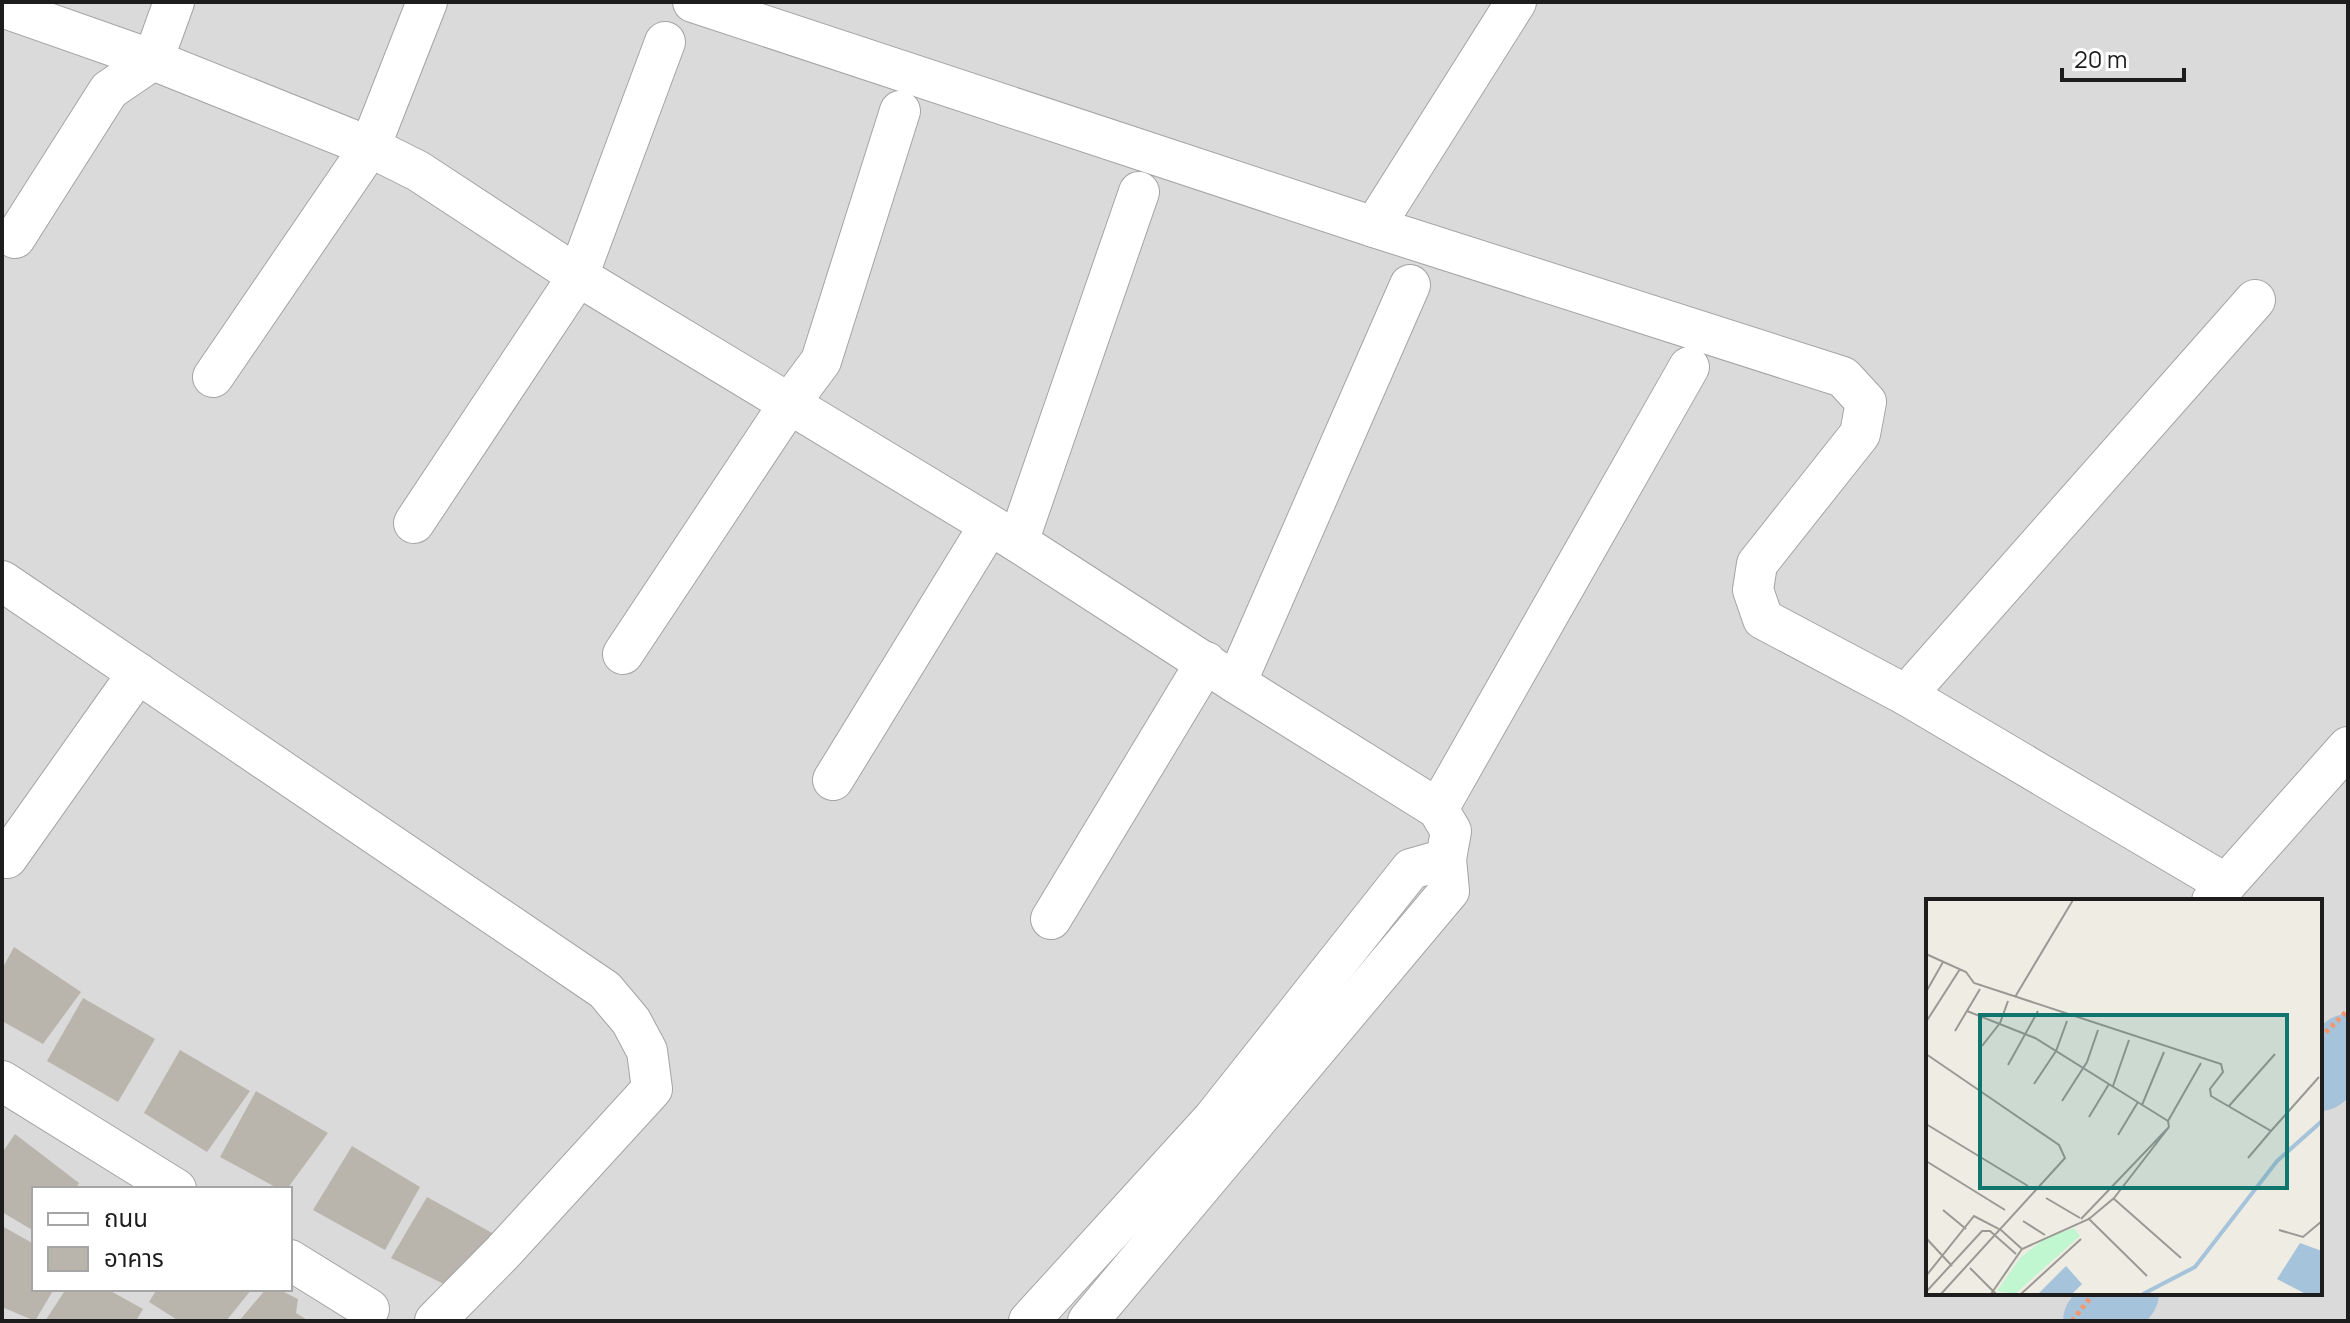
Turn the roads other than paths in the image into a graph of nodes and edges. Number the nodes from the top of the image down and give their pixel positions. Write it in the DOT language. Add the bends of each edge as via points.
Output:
graph roads {
  1 [pos="174,2"];
  2 [pos="427,2"];
  3 [pos="693,2"];
  4 [pos="1516,2"];
  5 [pos="2,7"];
  6 [pos="665,42"];
  7 [pos="153,60"];
  8 [pos="900,111"];
  9 [pos="370,147"];
  10 [pos="1139,192"];
  11 [pos="1374,227"];
  12 [pos="15,238"];
  13 [pos="578,276"];
  14 [pos="1410,285"];
  15 [pos="2255,300"];
  16 [pos="1689,367"];
  17 [pos="213,377"];
  18 [pos="789,404"];
  19 [pos="414,523"];
  20 [pos="1004,534"];
  21 [pos="2,581"];
  22 [pos="623,654"];
  23 [pos="1221,672"];
  24 [pos="138,673"];
  25 [pos="1906,695"];
  26 [pos="2348,747"];
  27 [pos="833,780"];
  28 [pos="1438,809"];
  29 [pos="7,858"];
  30 [pos="1446,859"];
  31 [pos="2219,893"];
  32 [pos="1051,919"];
  33 [pos="2,1081"];
  34 [pos="173,1187"];
  35 [pos="292,1261"];
  36 [pos="369,1309"];
  37 [pos="435,1321"];
  38 [pos="1029,1321"];
  39 [pos="1088,1321"];
  1 -- 7 [label="street"];
  2 -- 9 [label="street"];
  3 -- 11 [label="street"];
  4 -- 11 [label="street"];
  5 -- 7 [label="street"];
  6 -- 13 [label="street"];
  7 -- 9 [label="street"];
  7 -- 12 [label="street" via="109,90"];
  8 -- 18 [label="street" via="821,361"];
  9 -- 13 [label="street" via="418,171"];
  9 -- 17 [label="street"];
  10 -- 20 [label="street"];
  11 -- 25 [label="street" via="1843,377 1866,402 1860,434 1757,564 1753,590 1763,619"];
  13 -- 18 [label="street"];
  13 -- 19 [label="street"];
  14 -- 23 [label="street"];
  15 -- 25 [label="street"];
  16 -- 28 [label="street"];
  18 -- 20 [label="street"];
  18 -- 22 [label="street"];
  20 -- 23 [label="street"];
  20 -- 27 [label="street"];
  21 -- 24 [label="street"];
  23 -- 28 [label="street"];
  23 -- 32 [label="street"];
  24 -- 29 [label="street"];
  24 -- 37 [label="street" via="605,990 647,1051 652,1089"];
  25 -- 31 [label="street"];
  26 -- 31 [label="street"];
  28 -- 30 [label="street" via="1451,831"];
  30 -- 38 [label="street" via="1411,869 1213,1119"];
  30 -- 39 [label="street" via="1449,891"];
  33 -- 34 [label="street"];
  35 -- 36 [label="street"];
}
